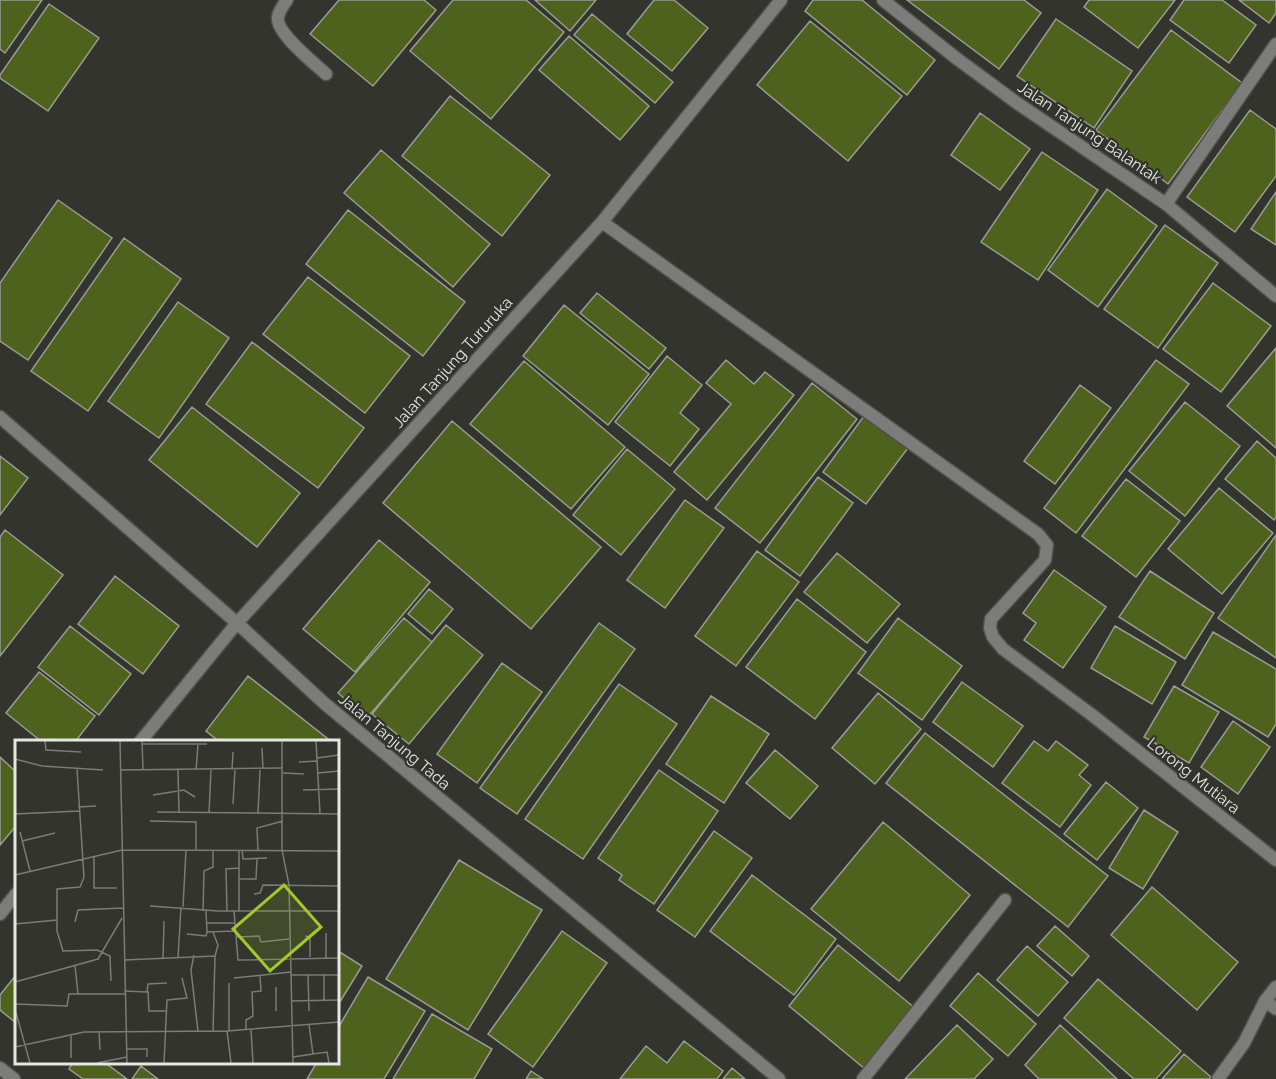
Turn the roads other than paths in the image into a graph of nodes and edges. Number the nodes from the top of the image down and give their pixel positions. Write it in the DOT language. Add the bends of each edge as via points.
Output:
graph roads {
  1 [pos="287,0"];
  2 [pos="781,0"];
  3 [pos="883,0"];
  4 [pos="1276,44"];
  5 [pos="326,74"];
  6 [pos="1166,204"];
  7 [pos="602,222"];
  8 [pos="1276,296"];
  9 [pos="0,417"];
  10 [pos="237,623"];
  11 [pos="141,740"];
  12 [pos="1276,860"];
  13 [pos="15,895"];
  14 [pos="1005,900"];
  15 [pos="0,914"];
  16 [pos="1276,987"];
  17 [pos="1266,1001"];
  18 [pos="1276,1009"];
  19 [pos="0,1068"];
  20 [pos="14,1079"];
  21 [pos="779,1079"];
  22 [pos="863,1079"];
  23 [pos="1218,1079"];
  1 -- 5 [label="street" via="278,17 279,25"];
  2 -- 7 [label="street, Jalan Tanjung Tururuka"];
  3 -- 6 [label="street, Jalan Tanjung Balantak" via="1017,103"];
  4 -- 6 [label="street"];
  6 -- 8 [label="street, Jalan Tanjung Balantak"];
  7 -- 10 [label="street, Jalan Tanjung Tururuka"];
  7 -- 12 [label="street, Lorong Mutiara" via="1038,534 1047,545 1045,560 991,619 997,645"];
  9 -- 10 [label="street, Jalan Tanjung Tada"];
  10 -- 11 [label="street, Jalan Tanjung Tururuka"];
  10 -- 21 [label="street, Jalan Tanjung Tada" via="324,703"];
  13 -- 15 [label="street"];
  14 -- 22 [label="street"];
  16 -- 17 [label="street"];
  17 -- 18 [label="street"];
  17 -- 23 [label="street" via="1244,1043"];
  19 -- 20 [label="street"];
}
